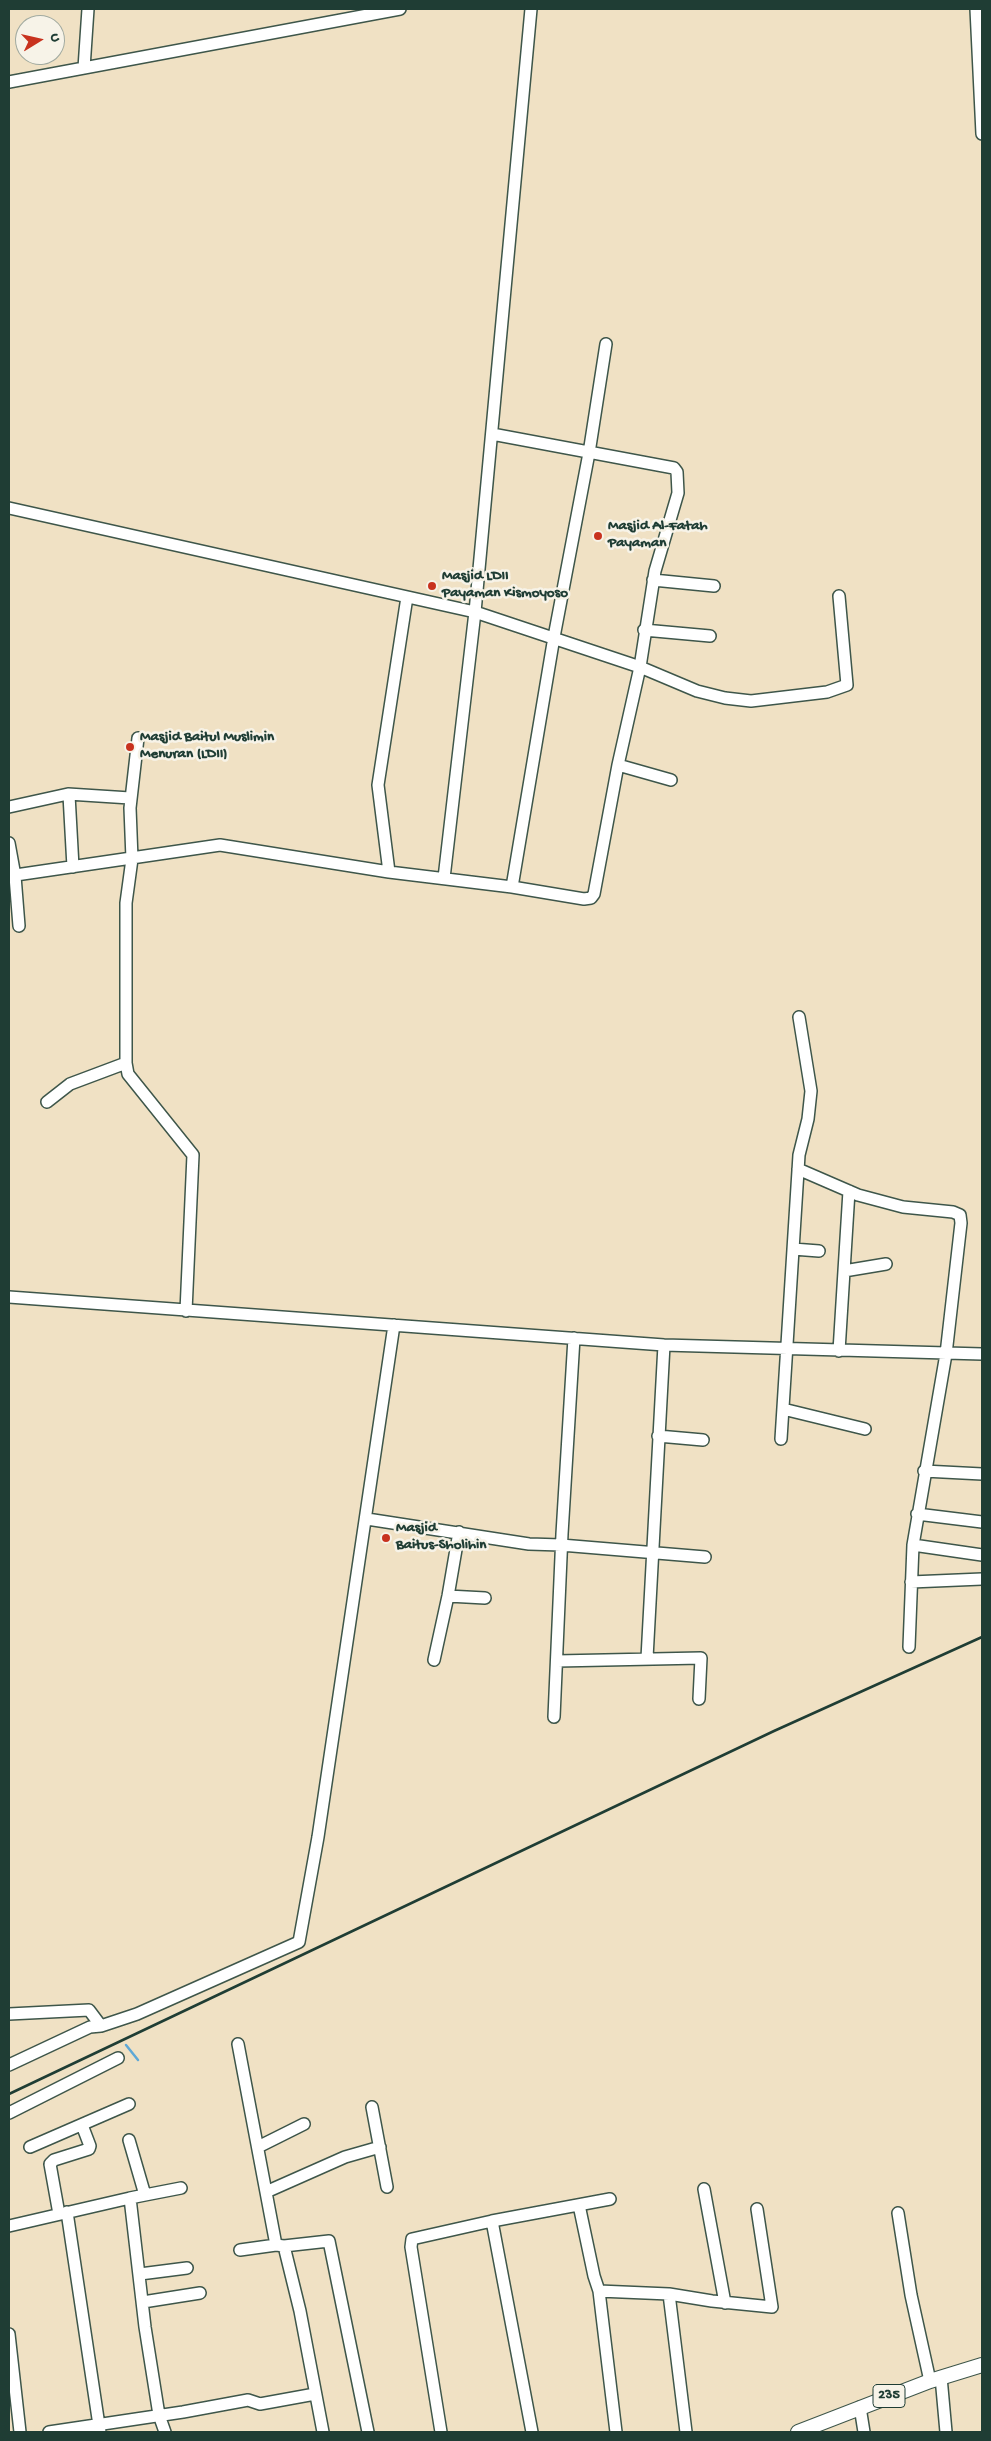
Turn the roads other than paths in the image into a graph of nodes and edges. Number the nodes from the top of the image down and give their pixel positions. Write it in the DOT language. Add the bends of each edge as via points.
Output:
graph roads {
  1 [pos="88,9"];
  2 [pos="400,9"];
  3 [pos="531,9"];
  4 [pos="976,9"];
  5 [pos="84,68"];
  6 [pos="9,82"];
  7 [pos="982,134"];
  8 [pos="606,344"];
  9 [pos="492,434"];
  10 [pos="589,453"];
  11 [pos="9,508"];
  12 [pos="653,580"];
  13 [pos="714,586"];
  14 [pos="839,596"];
  15 [pos="407,597"];
  16 [pos="475,612"];
  17 [pos="644,630"];
  18 [pos="710,636"];
  19 [pos="554,637"];
  20 [pos="640,667"];
  21 [pos="138,738"];
  22 [pos="618,765"];
  23 [pos="671,780"];
  24 [pos="69,795"];
  25 [pos="130,798"];
  26 [pos="9,807"];
  27 [pos="9,843"];
  28 [pos="132,859"];
  29 [pos="73,867"];
  30 [pos="389,872"];
  31 [pos="12,876"];
  32 [pos="444,878"];
  33 [pos="512,887"];
  34 [pos="19,926"];
  35 [pos="800,1017"];
  36 [pos="126,1063"];
  37 [pos="47,1102"];
  38 [pos="798,1169"];
  39 [pos="848,1191"];
  40 [pos="793,1249"];
  41 [pos="819,1251"];
  42 [pos="886,1264"];
  43 [pos="844,1271"];
  44 [pos="9,1297"];
  45 [pos="186,1310"];
  46 [pos="394,1325"];
  47 [pos="574,1338"];
  48 [pos="664,1345"];
  49 [pos="787,1350"];
  50 [pos="839,1351"];
  51 [pos="946,1354"];
  52 [pos="982,1354"];
  53 [pos="783,1409"];
  54 [pos="864,1429"];
  55 [pos="658,1436"];
  56 [pos="781,1439"];
  57 [pos="703,1440"];
  58 [pos="924,1471"];
  59 [pos="982,1474"];
  60 [pos="917,1514"];
  61 [pos="367,1519"];
  62 [pos="982,1522"];
  63 [pos="459,1532"];
  64 [pos="561,1545"];
  65 [pos="913,1545"];
  66 [pos="651,1551"];
  67 [pos="982,1556"];
  68 [pos="705,1557"];
  69 [pos="982,1579"];
  70 [pos="911,1582"];
  71 [pos="448,1596"];
  72 [pos="485,1598"];
  73 [pos="909,1647"];
  74 [pos="646,1658"];
  75 [pos="434,1660"];
  76 [pos="557,1661"];
  77 [pos="699,1700"];
  78 [pos="554,1717"];
  79 [pos="9,2014"];
  80 [pos="101,2026"];
  81 [pos="238,2044"];
  82 [pos="118,2058"];
  83 [pos="9,2065"];
  84 [pos="129,2104"];
  85 [pos="372,2107"];
  86 [pos="9,2113"];
  87 [pos="304,2124"];
  88 [pos="82,2125"];
  89 [pos="129,2140"];
  90 [pos="30,2146"];
  91 [pos="258,2147"];
  92 [pos="380,2147"];
  93 [pos="387,2187"];
  94 [pos="181,2188"];
  95 [pos="704,2189"];
  96 [pos="266,2192"];
  97 [pos="145,2195"];
  98 [pos="130,2198"];
  99 [pos="610,2199"];
  100 [pos="579,2205"];
  101 [pos="757,2209"];
  102 [pos="63,2213"];
  103 [pos="898,2213"];
  104 [pos="492,2221"];
  105 [pos="9,2226"];
  106 [pos="280,2245"];
  107 [pos="240,2250"];
  108 [pos="187,2268"];
  109 [pos="140,2274"];
  110 [pos="599,2291"];
  111 [pos="200,2293"];
  112 [pos="669,2294"];
  113 [pos="142,2302"];
  114 [pos="725,2303"];
  115 [pos="9,2334"];
  116 [pos="982,2365"];
  117 [pos="936,2379"];
  118 [pos="315,2394"];
  119 [pos="860,2407"];
  120 [pos="159,2415"];
  121 [pos="100,2428"];
  122 [pos="20,2432"];
  123 [pos="49,2432"];
  124 [pos="164,2432"];
  125 [pos="323,2432"];
  126 [pos="368,2432"];
  127 [pos="441,2432"];
  128 [pos="532,2432"];
  129 [pos="616,2432"];
  130 [pos="686,2432"];
  131 [pos="798,2432"];
  132 [pos="864,2432"];
  133 [pos="946,2432"];
  1 -- 5 [label="street"];
  2 -- 5 [label="street"];
  3 -- 9 [label="street"];
  4 -- 7 [label="street"];
  5 -- 6 [label="street"];
  8 -- 10 [label="street"];
  9 -- 10 [label="street"];
  9 -- 16 [label="street"];
  10 -- 12 [label="street" via="674,468 677,472 678,493"];
  10 -- 19 [label="street"];
  11 -- 15 [label="street"];
  12 -- 13 [label="street"];
  12 -- 17 [label="street"];
  14 -- 20 [label="street" via="847,686 843,688 752,701 697,691"];
  15 -- 16 [label="street"];
  15 -- 30 [label="street" via="378,785"];
  16 -- 19 [label="street"];
  16 -- 32 [label="street"];
  17 -- 18 [label="street"];
  17 -- 20 [label="street"];
  19 -- 20 [label="street"];
  19 -- 33 [label="street"];
  20 -- 22 [label="street"];
  21 -- 25 [label="street"];
  22 -- 23 [label="street"];
  22 -- 33 [label="street" via="591,898"];
  24 -- 25 [label="street"];
  24 -- 26 [label="street"];
  24 -- 29 [label="street"];
  25 -- 28 [label="street"];
  27 -- 31 [label="street"];
  28 -- 29 [label="street"];
  28 -- 30 [label="street" via="226,845"];
  28 -- 36 [label="street" via="126,927"];
  29 -- 31 [label="street"];
  30 -- 32 [label="street"];
  31 -- 34 [label="street"];
  32 -- 33 [label="street"];
  35 -- 38 [label="street" via="811,1091"];
  36 -- 37 [label="street" via="70,1084"];
  36 -- 45 [label="street" via="128,1074 194,1155"];
  38 -- 39 [label="street"];
  38 -- 40 [label="street"];
  39 -- 43 [label="street"];
  39 -- 51 [label="street" via="903,1207 953,1212 960,1216"];
  40 -- 41 [label="street"];
  40 -- 49 [label="street"];
  42 -- 43 [label="street"];
  43 -- 50 [label="street"];
  44 -- 45 [label="street"];
  45 -- 46 [label="street"];
  46 -- 47 [label="street"];
  46 -- 61 [label="street"];
  47 -- 48 [label="street"];
  47 -- 64 [label="street"];
  48 -- 49 [label="street"];
  48 -- 55 [label="street"];
  49 -- 50 [label="street"];
  49 -- 53 [label="street"];
  50 -- 51 [label="street"];
  51 -- 52 [label="street"];
  51 -- 58 [label="street"];
  53 -- 54 [label="street"];
  53 -- 56 [label="street"];
  55 -- 57 [label="street"];
  55 -- 66 [label="street"];
  58 -- 59 [label="street"];
  58 -- 60 [label="street"];
  60 -- 62 [label="street"];
  60 -- 65 [label="street"];
  61 -- 63 [label="street"];
  61 -- 80 [label="street" via="299,1942 137,2014"];
  63 -- 64 [label="street" via="528,1544"];
  63 -- 71 [label="street"];
  64 -- 66 [label="street"];
  64 -- 76 [label="street"];
  65 -- 67 [label="street"];
  65 -- 70 [label="street"];
  66 -- 68 [label="street"];
  66 -- 74 [label="street"];
  69 -- 70 [label="street"];
  70 -- 73 [label="street"];
  71 -- 72 [label="street"];
  71 -- 75 [label="street"];
  74 -- 76 [label="street"];
  74 -- 77 [label="street" via="701,1658"];
  76 -- 78 [label="street"];
  79 -- 80 [label="street" via="88,2010"];
  80 -- 83 [label="street" via="90,2027"];
  81 -- 91 [label="street"];
  82 -- 86 [label="street"];
  84 -- 88 [label="street"];
  85 -- 92 [label="street"];
  87 -- 91 [label="street"];
  88 -- 90 [label="street"];
  88 -- 102 [label="street" via="89,2149 50,2164"];
  89 -- 97 [label="street"];
  91 -- 96 [label="street"];
  92 -- 93 [label="street"];
  92 -- 96 [label="street" via="345,2156"];
  94 -- 97 [label="street"];
  95 -- 114 [label="street"];
  96 -- 106 [label="street"];
  97 -- 98 [label="street"];
  98 -- 102 [label="street"];
  98 -- 109 [label="street"];
  99 -- 100 [label="street"];
  100 -- 104 [label="street"];
  100 -- 110 [label="street"];
  101 -- 114 [label="street" via="773,2304 768,2308"];
  102 -- 105 [label="street"];
  102 -- 121 [label="street"];
  103 -- 117 [label="street" via="911,2295"];
  104 -- 127 [label="street" via="417,2237 411,2242"];
  104 -- 128 [label="street"];
  106 -- 107 [label="street"];
  106 -- 118 [label="street" via="300,2312"];
  106 -- 126 [label="street" via="329,2241"];
  108 -- 109 [label="street"];
  109 -- 113 [label="street"];
  110 -- 112 [label="street"];
  110 -- 129 [label="street"];
  111 -- 113 [label="street"];
  112 -- 114 [label="street"];
  112 -- 130 [label="street"];
  113 -- 120 [label="street"];
  115 -- 122 [label="street"];
  116 -- 117 [label="main road, 235"];
  117 -- 119 [label="main road, 235"];
  117 -- 133 [label="street"];
  118 -- 120 [label="street" via="260,2404 248,2400"];
  118 -- 125 [label="street"];
  119 -- 131 [label="main road, 235"];
  119 -- 132 [label="street"];
  120 -- 121 [label="street"];
  120 -- 124 [label="street"];
  121 -- 123 [label="street"];
}
